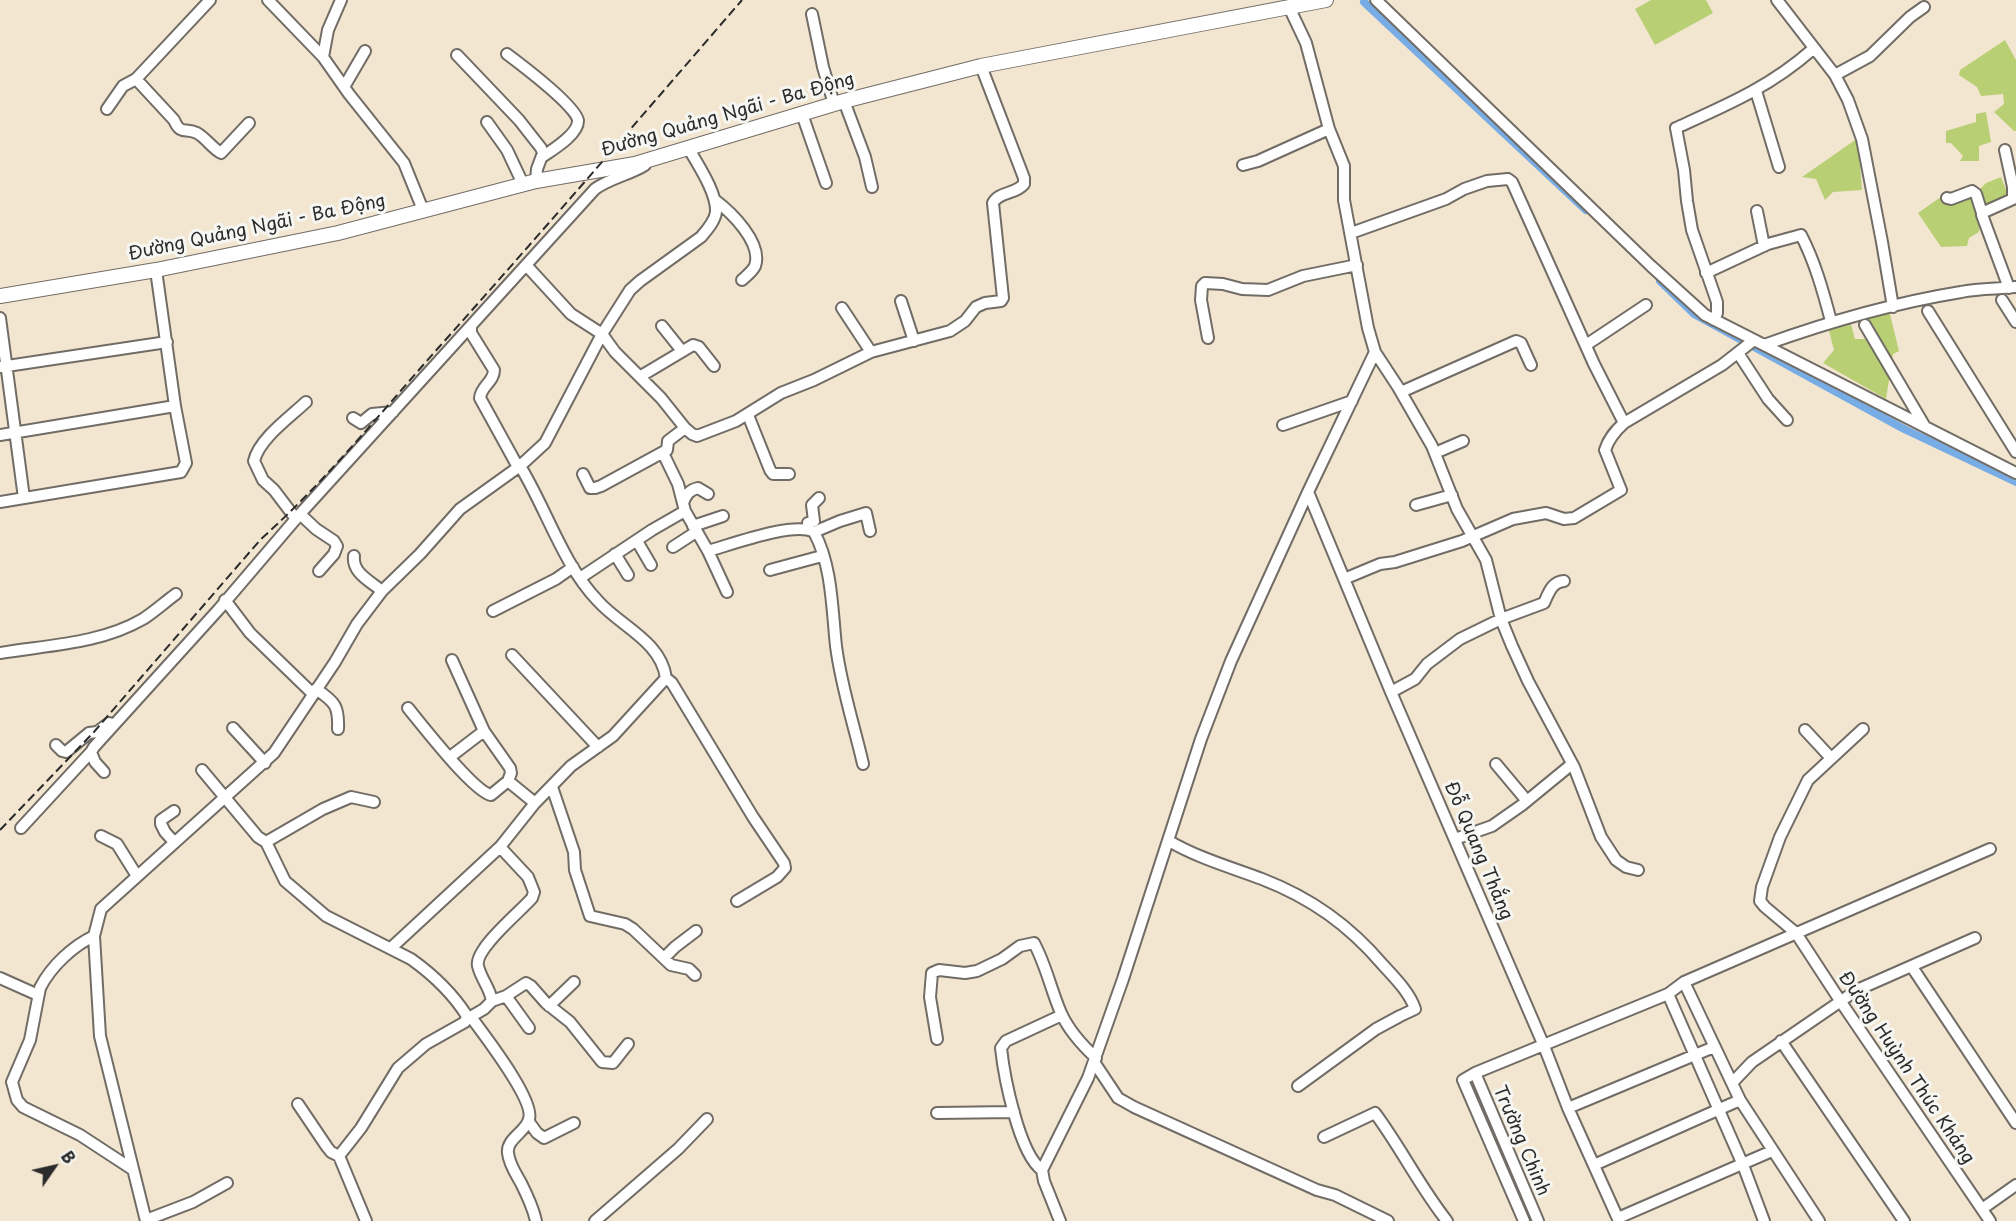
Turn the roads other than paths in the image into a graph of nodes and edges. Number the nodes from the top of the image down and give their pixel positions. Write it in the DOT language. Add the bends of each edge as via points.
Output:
graph roads {
  1 [pos="210,0"];
  2 [pos="268,0"];
  3 [pos="341,0"];
  4 [pos="1326,0"];
  5 [pos="1376,0"];
  6 [pos="1777,0"];
  7 [pos="1289,7"];
  8 [pos="1923,7"];
  9 [pos="812,14"];
  10 [pos="1813,49"];
  11 [pos="365,51"];
  12 [pos="507,54"];
  13 [pos="458,55"];
  14 [pos="323,57"];
  15 [pos="981,66"];
  16 [pos="1835,75"];
  17 [pos="136,79"];
  18 [pos="344,87"];
  19 [pos="1756,91"];
  20 [pos="839,103"];
  21 [pos="107,109"];
  22 [pos="802,114"];
  23 [pos="249,123"];
  24 [pos="487,123"];
  25 [pos="1329,129"];
  26 [pos="689,149"];
  27 [pos="2005,150"];
  28 [pos="658,156"];
  29 [pos="542,157"];
  30 [pos="1243,165"];
  31 [pos="1779,167"];
  32 [pos="530,182"];
  33 [pos="826,183"];
  34 [pos="872,188"];
  35 [pos="1947,198"];
  36 [pos="715,200"];
  37 [pos="423,210"];
  38 [pos="1756,211"];
  39 [pos="1982,213"];
  40 [pos="1351,233"];
  41 [pos="1764,246"];
  42 [pos="526,265"];
  43 [pos="1357,265"];
  44 [pos="156,270"];
  45 [pos="1706,273"];
  46 [pos="742,280"];
  47 [pos="2012,288"];
  48 [pos="0,296"];
  49 [pos="2002,300"];
  50 [pos="901,301"];
  51 [pos="1646,305"];
  52 [pos="1893,307"];
  53 [pos="842,308"];
  54 [pos="1928,311"];
  55 [pos="0,318"];
  56 [pos="1714,320"];
  57 [pos="1831,321"];
  58 [pos="2016,322"];
  59 [pos="1865,325"];
  60 [pos="471,326"];
  61 [pos="662,326"];
  62 [pos="602,334"];
  63 [pos="1208,338"];
  64 [pos="914,341"];
  65 [pos="167,342"];
  66 [pos="1586,345"];
  67 [pos="1749,346"];
  68 [pos="682,351"];
  69 [pos="871,352"];
  70 [pos="1375,352"];
  71 [pos="1531,365"];
  72 [pos="3,366"];
  73 [pos="714,366"];
  74 [pos="641,376"];
  75 [pos="1401,392"];
  76 [pos="1352,401"];
  77 [pos="306,402"];
  78 [pos="175,406"];
  79 [pos="393,412"];
  80 [pos="748,415"];
  81 [pos="353,418"];
  82 [pos="1787,420"];
  83 [pos="1624,423"];
  84 [pos="1283,425"];
  85 [pos="1925,426"];
  86 [pos="685,428"];
  87 [pos="16,432"];
  88 [pos="0,435"];
  89 [pos="1463,441"];
  90 [pos="2016,452"];
  91 [pos="663,453"];
  92 [pos="1435,453"];
  93 [pos="519,466"];
  94 [pos="2016,472"];
  95 [pos="583,474"];
  96 [pos="789,474"];
  97 [pos="1308,492"];
  98 [pos="708,494"];
  99 [pos="1452,495"];
  100 [pos="24,498"];
  101 [pos="819,498"];
  102 [pos="0,502"];
  103 [pos="1416,505"];
  104 [pos="684,507"];
  105 [pos="298,516"];
  106 [pos="723,516"];
  107 [pos="695,529"];
  108 [pos="812,531"];
  109 [pos="870,531"];
  110 [pos="1472,536"];
  111 [pos="637,540"];
  112 [pos="673,547"];
  113 [pos="708,551"];
  114 [pos="615,554"];
  115 [pos="354,556"];
  116 [pos="822,556"];
  117 [pos="651,565"];
  118 [pos="573,567"];
  119 [pos="770,570"];
  120 [pos="319,571"];
  121 [pos="628,575"];
  122 [pos="580,578"];
  123 [pos="1344,579"];
  124 [pos="1564,581"];
  125 [pos="382,591"];
  126 [pos="727,592"];
  127 [pos="176,594"];
  128 [pos="225,600"];
  129 [pos="493,611"];
  130 [pos="1501,619"];
  131 [pos="0,653"];
  132 [pos="512,655"];
  133 [pos="452,660"];
  134 [pos="666,678"];
  135 [pos="315,691"];
  136 [pos="1391,692"];
  137 [pos="408,708"];
  138 [pos="114,725"];
  139 [pos="233,728"];
  140 [pos="338,729"];
  141 [pos="1863,729"];
  142 [pos="1805,730"];
  143 [pos="484,731"];
  144 [pos="56,745"];
  145 [pos="598,747"];
  146 [pos="91,752"];
  147 [pos="450,757"];
  148 [pos="1831,758"];
  149 [pos="265,763"];
  150 [pos="863,764"];
  151 [pos="1496,764"];
  152 [pos="1572,764"];
  153 [pos="202,770"];
  154 [pos="104,772"];
  155 [pos="508,781"];
  156 [pos="552,787"];
  157 [pos="225,797"];
  158 [pos="1527,801"];
  159 [pos="374,802"];
  160 [pos="535,802"];
  161 [pos="174,812"];
  162 [pos="21,828"];
  163 [pos="101,836"];
  164 [pos="1455,839"];
  165 [pos="1168,841"];
  166 [pos="174,842"];
  167 [pos="266,842"];
  168 [pos="500,847"];
  169 [pos="1990,849"];
  170 [pos="1638,870"];
  171 [pos="137,876"];
  172 [pos="738,901"];
  173 [pos="696,931"];
  174 [pos="1796,933"];
  175 [pos="94,936"];
  176 [pos="1975,938"];
  177 [pos="391,948"];
  178 [pos="664,958"];
  179 [pos="1912,967"];
  180 [pos="695,975"];
  181 [pos="0,978"];
  182 [pos="574,982"];
  183 [pos="1684,982"];
  184 [pos="1668,994"];
  185 [pos="38,995"];
  186 [pos="506,996"];
  187 [pos="492,1001"];
  188 [pos="1840,1002"];
  189 [pos="549,1006"];
  190 [pos="1062,1015"];
  191 [pos="469,1018"];
  192 [pos="529,1028"];
  193 [pos="937,1040"];
  194 [pos="1781,1041"];
  195 [pos="628,1044"];
  196 [pos="1544,1046"];
  197 [pos="1714,1047"];
  198 [pos="1696,1056"];
  199 [pos="1095,1060"];
  200 [pos="1474,1073"];
  201 [pos="0,1079"];
  202 [pos="12,1082"];
  203 [pos="1732,1083"];
  204 [pos="1298,1086"];
  205 [pos="1740,1100"];
  206 [pos="298,1104"];
  207 [pos="1568,1108"];
  208 [pos="1718,1110"];
  209 [pos="1014,1112"];
  210 [pos="937,1113"];
  211 [pos="707,1119"];
  212 [pos="529,1122"];
  213 [pos="574,1123"];
  214 [pos="2016,1123"];
  215 [pos="1324,1137"];
  216 [pos="1772,1151"];
  217 [pos="339,1156"];
  218 [pos="1594,1165"];
  219 [pos="1743,1165"];
  220 [pos="132,1169"];
  221 [pos="1042,1170"];
  222 [pos="227,1183"];
  223 [pos="2016,1185"];
  224 [pos="1982,1209"];
  225 [pos="1619,1219"];
  226 [pos="1763,1220"];
  227 [pos="146,1221"];
  228 [pos="366,1221"];
  229 [pos="536,1221"];
  230 [pos="595,1221"];
  231 [pos="1059,1221"];
  232 [pos="1388,1221"];
  233 [pos="1447,1221"];
  234 [pos="1524,1221"];
  235 [pos="1538,1221"];
  236 [pos="1819,1221"];
  237 [pos="1904,1221"];
  238 [pos="1990,1221"];
  1 -- 17 [label="street"];
  2 -- 14 [label="street"];
  3 -- 14 [label="street" via="328,30"];
  4 -- 7 [label="main road, Đường Quảng Ngãi - Ba Động"];
  5 -- 56 [label="street" via="1693,306"];
  6 -- 10 [label="street"];
  7 -- 15 [label="main road, Đường Quảng Ngãi - Ba Động"];
  7 -- 25 [label="street" via="1306,43"];
  8 -- 16 [label="street" via="1870,56"];
  9 -- 20 [label="street" via="823,67"];
  10 -- 16 [label="street"];
  10 -- 19 [label="street"];
  11 -- 18 [label="street"];
  12 -- 29 [label="street" via="559,96 577,117 576,130"];
  13 -- 29 [label="street" via="525,126 542,148"];
  14 -- 18 [label="street"];
  15 -- 20 [label="main road, Đường Quảng Ngãi - Ba Động"];
  15 -- 64 [label="street" via="1024,178 1022,187 994,199 993,203 1003,298 976,307 965,321 950,330"];
  16 -- 52 [label="street" via="1862,139"];
  17 -- 21 [label="street" via="123,86"];
  17 -- 23 [label="street" via="177,128 196,133 221,153"];
  18 -- 37 [label="street" via="404,163"];
  19 -- 31 [label="street"];
  19 -- 45 [label="street" via="1676,128 1692,230"];
  20 -- 22 [label="main road, Đường Quảng Ngãi - Ba Động"];
  20 -- 34 [label="street" via="865,157"];
  22 -- 26 [label="main road, Đường Quảng Ngãi - Ba Động"];
  22 -- 33 [label="street"];
  24 -- 32 [label="street"];
  25 -- 30 [label="street"];
  25 -- 40 [label="street" via="1344,166 1344,200"];
  26 -- 28 [label="main road, Đường Quảng Ngãi - Ba Động"];
  26 -- 36 [label="street"];
  27 -- 39 [label="street" via="2013,199"];
  28 -- 32 [label="main road, Đường Quảng Ngãi - Ba Động" via="634,164"];
  28 -- 42 [label="street" via="601,184"];
  29 -- 32 [label="street"];
  32 -- 37 [label="main road, Đường Quảng Ngãi - Ba Động"];
  35 -- 39 [label="street" via="1972,190"];
  36 -- 46 [label="street" via="736,219 755,249 755,266"];
  36 -- 62 [label="street" via="716,214 709,228 630,290"];
  37 -- 44 [label="main road, Đường Quảng Ngãi - Ba Động" via="338,233"];
  38 -- 41 [label="street"];
  39 -- 47 [label="street"];
  40 -- 43 [label="street"];
  40 -- 66 [label="street" via="1486,181 1508,179"];
  41 -- 45 [label="street"];
  41 -- 57 [label="street" via="1801,235"];
  42 -- 60 [label="street"];
  42 -- 62 [label="street" via="571,314"];
  43 -- 63 [label="street" via="1303,276 1268,290 1205,283 1201,300"];
  43 -- 70 [label="street"];
  44 -- 48 [label="main road, Đường Quảng Ngãi - Ba Động"];
  44 -- 65 [label="street"];
  45 -- 56 [label="street" via="1717,302"];
  47 -- 52 [label="street" via="1962,291"];
  49 -- 58 [label="street"];
  50 -- 64 [label="street"];
  51 -- 66 [label="street"];
  52 -- 57 [label="street"];
  53 -- 69 [label="street"];
  54 -- 90 [label="street"];
  55 -- 72 [label="street"];
  56 -- 67 [label="street"];
  57 -- 67 [label="street"];
  59 -- 85 [label="street"];
  60 -- 79 [label="street"];
  60 -- 93 [label="street" via="471,333 494,370 480,398"];
  61 -- 68 [label="street"];
  62 -- 74 [label="street"];
  62 -- 93 [label="street" via="545,444"];
  64 -- 69 [label="street"];
  65 -- 72 [label="street"];
  65 -- 78 [label="street"];
  66 -- 83 [label="street"];
  67 -- 82 [label="street" via="1768,399"];
  67 -- 83 [label="street"];
  67 -- 85 [label="street"];
  68 -- 73 [label="street" via="696,345"];
  68 -- 74 [label="street"];
  69 -- 80 [label="street" via="781,393"];
  70 -- 75 [label="street"];
  70 -- 76 [label="street"];
  71 -- 75 [label="street" via="1521,343 1516,341"];
  72 -- 87 [label="street"];
  74 -- 86 [label="street"];
  75 -- 92 [label="street"];
  76 -- 84 [label="street"];
  76 -- 97 [label="street"];
  77 -- 105 [label="street" via="269,438 254,461 263,480"];
  78 -- 87 [label="street"];
  78 -- 100 [label="street" via="186,463 181,472"];
  79 -- 81 [label="street" via="372,414 361,423"];
  79 -- 105 [label="street"];
  80 -- 86 [label="street" via="697,436"];
  80 -- 96 [label="street" via="770,470 773,474"];
  83 -- 110 [label="street" via="1605,450 1621,490 1574,518 1546,513 1513,519"];
  85 -- 94 [label="street"];
  86 -- 91 [label="street" via="668,441"];
  87 -- 88 [label="street"];
  87 -- 100 [label="street"];
  89 -- 92 [label="street"];
  91 -- 95 [label="street" via="595,488 590,488"];
  91 -- 104 [label="street"];
  92 -- 99 [label="street"];
  93 -- 118 [label="street"];
  93 -- 125 [label="street" via="460,510"];
  97 -- 123 [label="street, Đỗ Quang Thắng"];
  97 -- 165 [label="street" via="1231,661"];
  98 -- 104 [label="street" via="692,489"];
  99 -- 103 [label="street"];
  99 -- 110 [label="street"];
  100 -- 102 [label="street"];
  101 -- 108 [label="street" via="812,505 814,521 808,523"];
  104 -- 107 [label="street"];
  104 -- 111 [label="street"];
  105 -- 120 [label="street" via="337,546"];
  105 -- 128 [label="street"];
  106 -- 107 [label="street"];
  107 -- 112 [label="street"];
  107 -- 113 [label="street"];
  108 -- 109 [label="street" via="866,513"];
  108 -- 113 [label="street" via="789,530 751,537"];
  108 -- 116 [label="street"];
  110 -- 123 [label="street"];
  110 -- 130 [label="street" via="1486,560"];
  111 -- 114 [label="street"];
  111 -- 117 [label="street"];
  113 -- 126 [label="street"];
  114 -- 121 [label="street"];
  114 -- 122 [label="street"];
  115 -- 125 [label="street" via="356,569"];
  116 -- 119 [label="street"];
  116 -- 150 [label="street" via="843,683"];
  118 -- 122 [label="street"];
  118 -- 129 [label="street"];
  122 -- 134 [label="street" via="600,604 652,650 665,669"];
  123 -- 136 [label="street, Đỗ Quang Thắng"];
  124 -- 130 [label="street" via="1551,587 1544,603"];
  125 -- 135 [label="street"];
  127 -- 131 [label="street" via="144,618 112,632 78,642"];
  128 -- 135 [label="street" via="250,633"];
  128 -- 138 [label="street"];
  130 -- 136 [label="street" via="1460,639 1427,664 1415,679"];
  130 -- 152 [label="street" via="1528,681"];
  132 -- 145 [label="street"];
  133 -- 143 [label="street"];
  134 -- 145 [label="street" via="623,726"];
  134 -- 172 [label="street" via="784,863 785,868 777,877"];
  135 -- 140 [label="street" via="337,708"];
  135 -- 149 [label="street"];
  136 -- 164 [label="street, Đỗ Quang Thắng"];
  137 -- 147 [label="street"];
  138 -- 144 [label="street" via="109,723 89,733 66,752"];
  138 -- 146 [label="street"];
  139 -- 149 [label="street"];
  141 -- 148 [label="street, Đường Huỳnh Thúc Kháng"];
  142 -- 148 [label="street"];
  143 -- 147 [label="street"];
  143 -- 155 [label="street" via="510,768"];
  145 -- 156 [label="street" via="571,766"];
  146 -- 154 [label="street"];
  146 -- 162 [label="street"];
  147 -- 155 [label="street" via="488,795"];
  148 -- 174 [label="street, Đường Huỳnh Thúc Kháng" via="1808,780 1780,837 1762,887 1760,901 1765,908"];
  149 -- 157 [label="street"];
  151 -- 158 [label="street"];
  152 -- 158 [label="street"];
  152 -- 170 [label="street" via="1608,850 1626,867"];
  153 -- 157 [label="street"];
  155 -- 160 [label="street"];
  156 -- 160 [label="street"];
  156 -- 178 [label="street" via="590,916 625,924"];
  157 -- 166 [label="street"];
  157 -- 167 [label="street"];
  158 -- 164 [label="street" via="1492,826"];
  159 -- 167 [label="street" via="351,797"];
  160 -- 168 [label="street"];
  161 -- 166 [label="street" via="161,820"];
  163 -- 171 [label="street" via="117,844"];
  164 -- 196 [label="street, Đỗ Quang Thắng"];
  165 -- 199 [label="street"];
  165 -- 204 [label="street" via="1316,904 1368,947 1414,1005 1415,1010 1376,1029"];
  166 -- 171 [label="street"];
  167 -- 177 [label="street" via="285,881 326,916"];
  168 -- 177 [label="street"];
  168 -- 187 [label="street" via="528,877 534,892 479,956 478,967"];
  169 -- 174 [label="street"];
  171 -- 175 [label="street" via="101,909"];
  173 -- 178 [label="street"];
  174 -- 183 [label="street"];
  174 -- 188 [label="street, Đường Huỳnh Thúc Kháng"];
  175 -- 185 [label="street" via="76,946 49,973"];
  175 -- 220 [label="street" via="100,1036"];
  176 -- 179 [label="street"];
  177 -- 191 [label="street" via="423,968"];
  178 -- 180 [label="street"];
  179 -- 188 [label="street" via="1857,990"];
  179 -- 214 [label="street"];
  181 -- 185 [label="street"];
  182 -- 189 [label="street"];
  183 -- 184 [label="street"];
  183 -- 197 [label="street"];
  184 -- 196 [label="street"];
  184 -- 198 [label="street"];
  185 -- 202 [label="street" via="30,1040"];
  186 -- 187 [label="street"];
  186 -- 189 [label="street" via="526,983"];
  186 -- 192 [label="street"];
  187 -- 191 [label="street"];
  188 -- 194 [label="street"];
  188 -- 224 [label="street, Đường Huỳnh Thúc Kháng"];
  189 -- 195 [label="street" via="570,1022 602,1062 613,1063"];
  190 -- 193 [label="street" via="1034,943 1020,946 977,971 932,973 930,997"];
  190 -- 199 [label="street"];
  190 -- 209 [label="street" via="1001,1048"];
  191 -- 212 [label="street" via="516,1082 528,1106"];
  191 -- 217 [label="street" via="426,1044 398,1068"];
  194 -- 203 [label="street"];
  194 -- 237 [label="street"];
  196 -- 200 [label="street"];
  196 -- 207 [label="street, Đỗ Quang Thắng"];
  197 -- 198 [label="street"];
  197 -- 203 [label="street"];
  198 -- 207 [label="street"];
  198 -- 208 [label="street"];
  199 -- 221 [label="street"];
  199 -- 232 [label="street" via="1118,1098 1134,1107"];
  200 -- 234 [label="street, Trường Chinh" via="1464,1080"];
  200 -- 235 [label="street, Trường Chinh"];
  201 -- 202 [label="street"];
  202 -- 220 [label="street" via="23,1107 80,1135"];
  203 -- 205 [label="street"];
  205 -- 208 [label="street"];
  205 -- 216 [label="street"];
  206 -- 217 [label="street" via="327,1147"];
  207 -- 218 [label="street, Đỗ Quang Thắng"];
  208 -- 218 [label="street"];
  208 -- 219 [label="street"];
  209 -- 210 [label="street"];
  209 -- 221 [label="street" via="1032,1160"];
  211 -- 230 [label="street"];
  212 -- 213 [label="street" via="544,1138"];
  212 -- 229 [label="street" via="507,1152"];
  215 -- 233 [label="street" via="1375,1113"];
  216 -- 219 [label="street"];
  216 -- 236 [label="street"];
  217 -- 228 [label="street"];
  218 -- 225 [label="street, Đỗ Quang Thắng"];
  219 -- 225 [label="street"];
  219 -- 226 [label="street"];
  220 -- 227 [label="street"];
  221 -- 231 [label="street"];
  222 -- 227 [label="street"];
  223 -- 224 [label="street"];
  224 -- 238 [label="street, Đường Huỳnh Thúc Kháng"];
}
